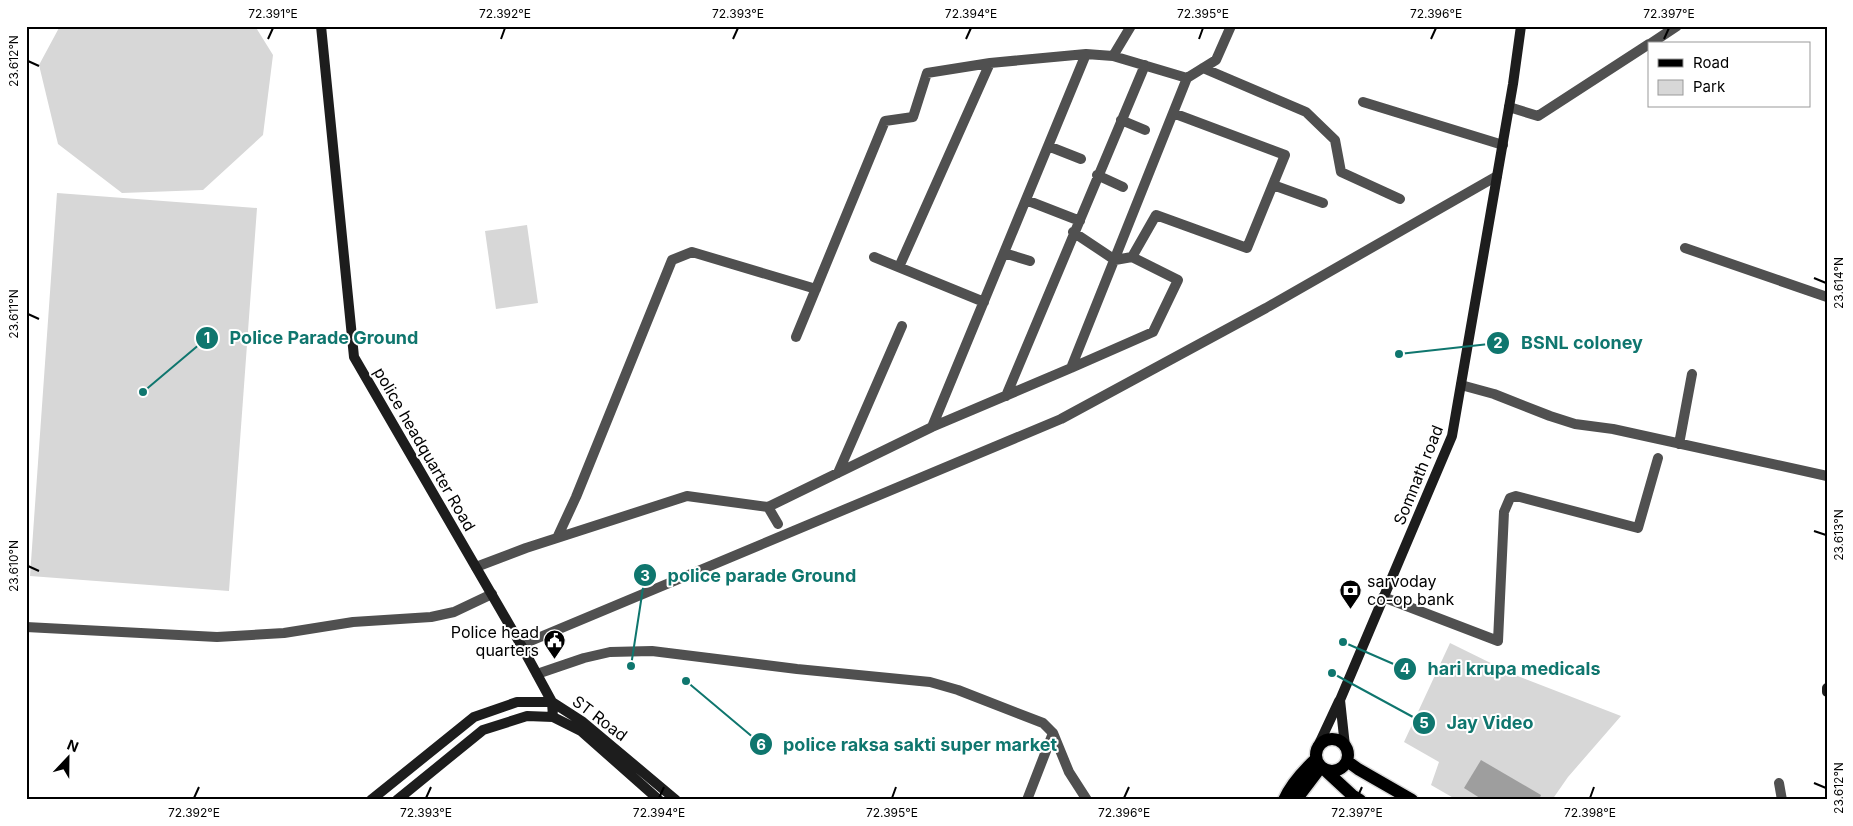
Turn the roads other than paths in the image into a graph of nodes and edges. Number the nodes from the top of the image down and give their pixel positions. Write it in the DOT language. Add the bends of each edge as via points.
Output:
graph roads {
  1 [pos="320,26"];
  2 [pos="1131,26"];
  3 [pos="1231,26"];
  4 [pos="1521,26"];
  5 [pos="1677,26"];
  6 [pos="1653,42"];
  7 [pos="1648,45"];
  8 [pos="1086,54"];
  9 [pos="1113,56"];
  10 [pos="990,64"];
  11 [pos="1145,65"];
  12 [pos="1203,68"];
  13 [pos="1187,78"];
  14 [pos="1363,102"];
  15 [pos="1509,107"];
  16 [pos="1173,113"];
  17 [pos="1121,120"];
  18 [pos="1145,130"];
  19 [pos="1503,145"];
  20 [pos="1048,146"];
  21 [pos="1080,159"];
  22 [pos="1097,175"];
  23 [pos="1498,176"];
  24 [pos="1273,184"];
  25 [pos="1123,187"];
  26 [pos="1400,199"];
  27 [pos="1026,200"];
  28 [pos="1323,203"];
  29 [pos="1080,221"];
  30 [pos="1074,232"];
  31 [pos="1685,248"];
  32 [pos="1004,253"];
  33 [pos="874,257"];
  34 [pos="1132,257"];
  35 [pos="1115,260"];
  36 [pos="1030,261"];
  37 [pos="899,267"];
  38 [pos="816,289"];
  39 [pos="1827,297"];
  40 [pos="984,302"];
  41 [pos="902,326"];
  42 [pos="796,337"];
  43 [pos="1071,368"];
  44 [pos="1692,374"];
  45 [pos="1461,386"];
  46 [pos="1006,396"];
  47 [pos="932,427"];
  48 [pos="1679,444"];
  49 [pos="1658,458"];
  50 [pos="838,473"];
  51 [pos="1827,476"];
  52 [pos="768,507"];
  53 [pos="778,524"];
  54 [pos="557,538"];
  55 [pos="476,567"];
  56 [pos="492,594"];
  57 [pos="1384,597"];
  58 [pos="26,627"];
  59 [pos="521,645"];
  60 [pos="537,674"];
  61 [pos="1827,688"];
  62 [pos="1827,692"];
  63 [pos="1340,700"];
  64 [pos="552,702"];
  65 [pos="553,717"];
  66 [pos="1054,733"];
  67 [pos="1318,746"];
  68 [pos="1345,746"];
  69 [pos="1347,761"];
  70 [pos="1321,765"];
  71 [pos="1779,783"];
  72 [pos="371,800"];
  73 [pos="397,800"];
  74 [pos="659,800"];
  75 [pos="676,800"];
  76 [pos="1027,800"];
  77 [pos="1087,800"];
  78 [pos="1284,800"];
  79 [pos="1296,800"];
  80 [pos="1360,800"];
  81 [pos="1412,800"];
  82 [pos="1782,800"];
  1 -- 55 [label="street, police headquarter Road" via="354,357"];
  2 -- 9 [label="street"];
  3 -- 12 [label="street" via="1216,60"];
  4 -- 15 [label="street, Somnath road"];
  5 -- 6 [label="street"];
  7 -- 15 [label="street" via="1538,116"];
  8 -- 9 [label="street"];
  8 -- 10 [label="street"];
  8 -- 20 [label="street"];
  9 -- 11 [label="street"];
  10 -- 37 [label="street"];
  10 -- 38 [label="street" via="926,73 913,117 885,121"];
  11 -- 13 [label="street"];
  11 -- 17 [label="street"];
  12 -- 13 [label="street"];
  12 -- 26 [label="street" via="1306,112 1335,140 1341,172"];
  13 -- 16 [label="street"];
  14 -- 19 [label="street"];
  15 -- 19 [label="street, Somnath road"];
  16 -- 24 [label="street" via="1285,155"];
  16 -- 35 [label="street"];
  17 -- 18 [label="street"];
  17 -- 22 [label="street"];
  19 -- 23 [label="street, Somnath road"];
  20 -- 21 [label="street"];
  20 -- 27 [label="street"];
  22 -- 25 [label="street"];
  22 -- 29 [label="street"];
  23 -- 45 [label="street, Somnath road"];
  23 -- 59 [label="street" via="1275,303 1061,419"];
  24 -- 28 [label="street"];
  24 -- 34 [label="street" via="1247,248 1156,215"];
  27 -- 29 [label="street"];
  27 -- 32 [label="street"];
  29 -- 30 [label="street"];
  30 -- 35 [label="street"];
  30 -- 46 [label="street"];
  31 -- 39 [label="street"];
  32 -- 36 [label="street"];
  32 -- 40 [label="street"];
  33 -- 37 [label="street"];
  34 -- 35 [label="street"];
  34 -- 43 [label="street" via="1178,280 1154,332"];
  35 -- 43 [label="street"];
  37 -- 40 [label="street"];
  38 -- 42 [label="street"];
  38 -- 54 [label="street" via="692,252 672,260"];
  40 -- 47 [label="street"];
  41 -- 50 [label="street"];
  43 -- 46 [label="street"];
  44 -- 48 [label="street"];
  45 -- 48 [label="street" via="1494,394 1575,424"];
  45 -- 57 [label="street, Somnath road" via="1452,436"];
  46 -- 47 [label="street"];
  47 -- 50 [label="street"];
  48 -- 51 [label="street"];
  49 -- 57 [label="street" via="1638,528 1516,496 1510,498 1504,512 1498,641"];
  50 -- 52 [label="street"];
  52 -- 53 [label="street"];
  52 -- 54 [label="street" via="687,496"];
  54 -- 55 [label="street"];
  55 -- 56 [label="street, police headquarter Road"];
  56 -- 58 [label="street" via="454,612 431,617 354,622 284,633 217,637"];
  56 -- 59 [label="street, police headquarter Road"];
  57 -- 63 [label="street, Somnath road"];
  59 -- 60 [label="street, police headquarter Road"];
  60 -- 64 [label="street, police headquarter Road"];
  60 -- 66 [label="street" via="610,652 652,651 930,682 1035,720"];
  61 -- 62 [label="street"];
  63 -- 67 [label="street"];
  63 -- 68 [label="street, Somnath road"];
  64 -- 65 [label="street, police headquarter Road"];
  64 -- 72 [label="street, ST Road" via="517,702 474,717"];
  64 -- 75 [label="street, ST Road" via="583,722"];
  65 -- 73 [label="street, ST Road" via="526,716 484,730"];
  65 -- 74 [label="street, ST Road" via="581,731"];
  66 -- 76 [label="street"];
  66 -- 77 [label="street" via="1069,772"];
  67 -- 68 [label="main road" via="1332,739"];
  67 -- 70 [label="main road"];
  68 -- 69 [label="main road"];
  69 -- 70 [label="main road" via="1338,770"];
  69 -- 81 [label="main road"];
  70 -- 78 [label="main road" via="1303,771"];
  70 -- 79 [label="main road"];
  70 -- 80 [label="main road"];
  71 -- 82 [label="street"];
}
